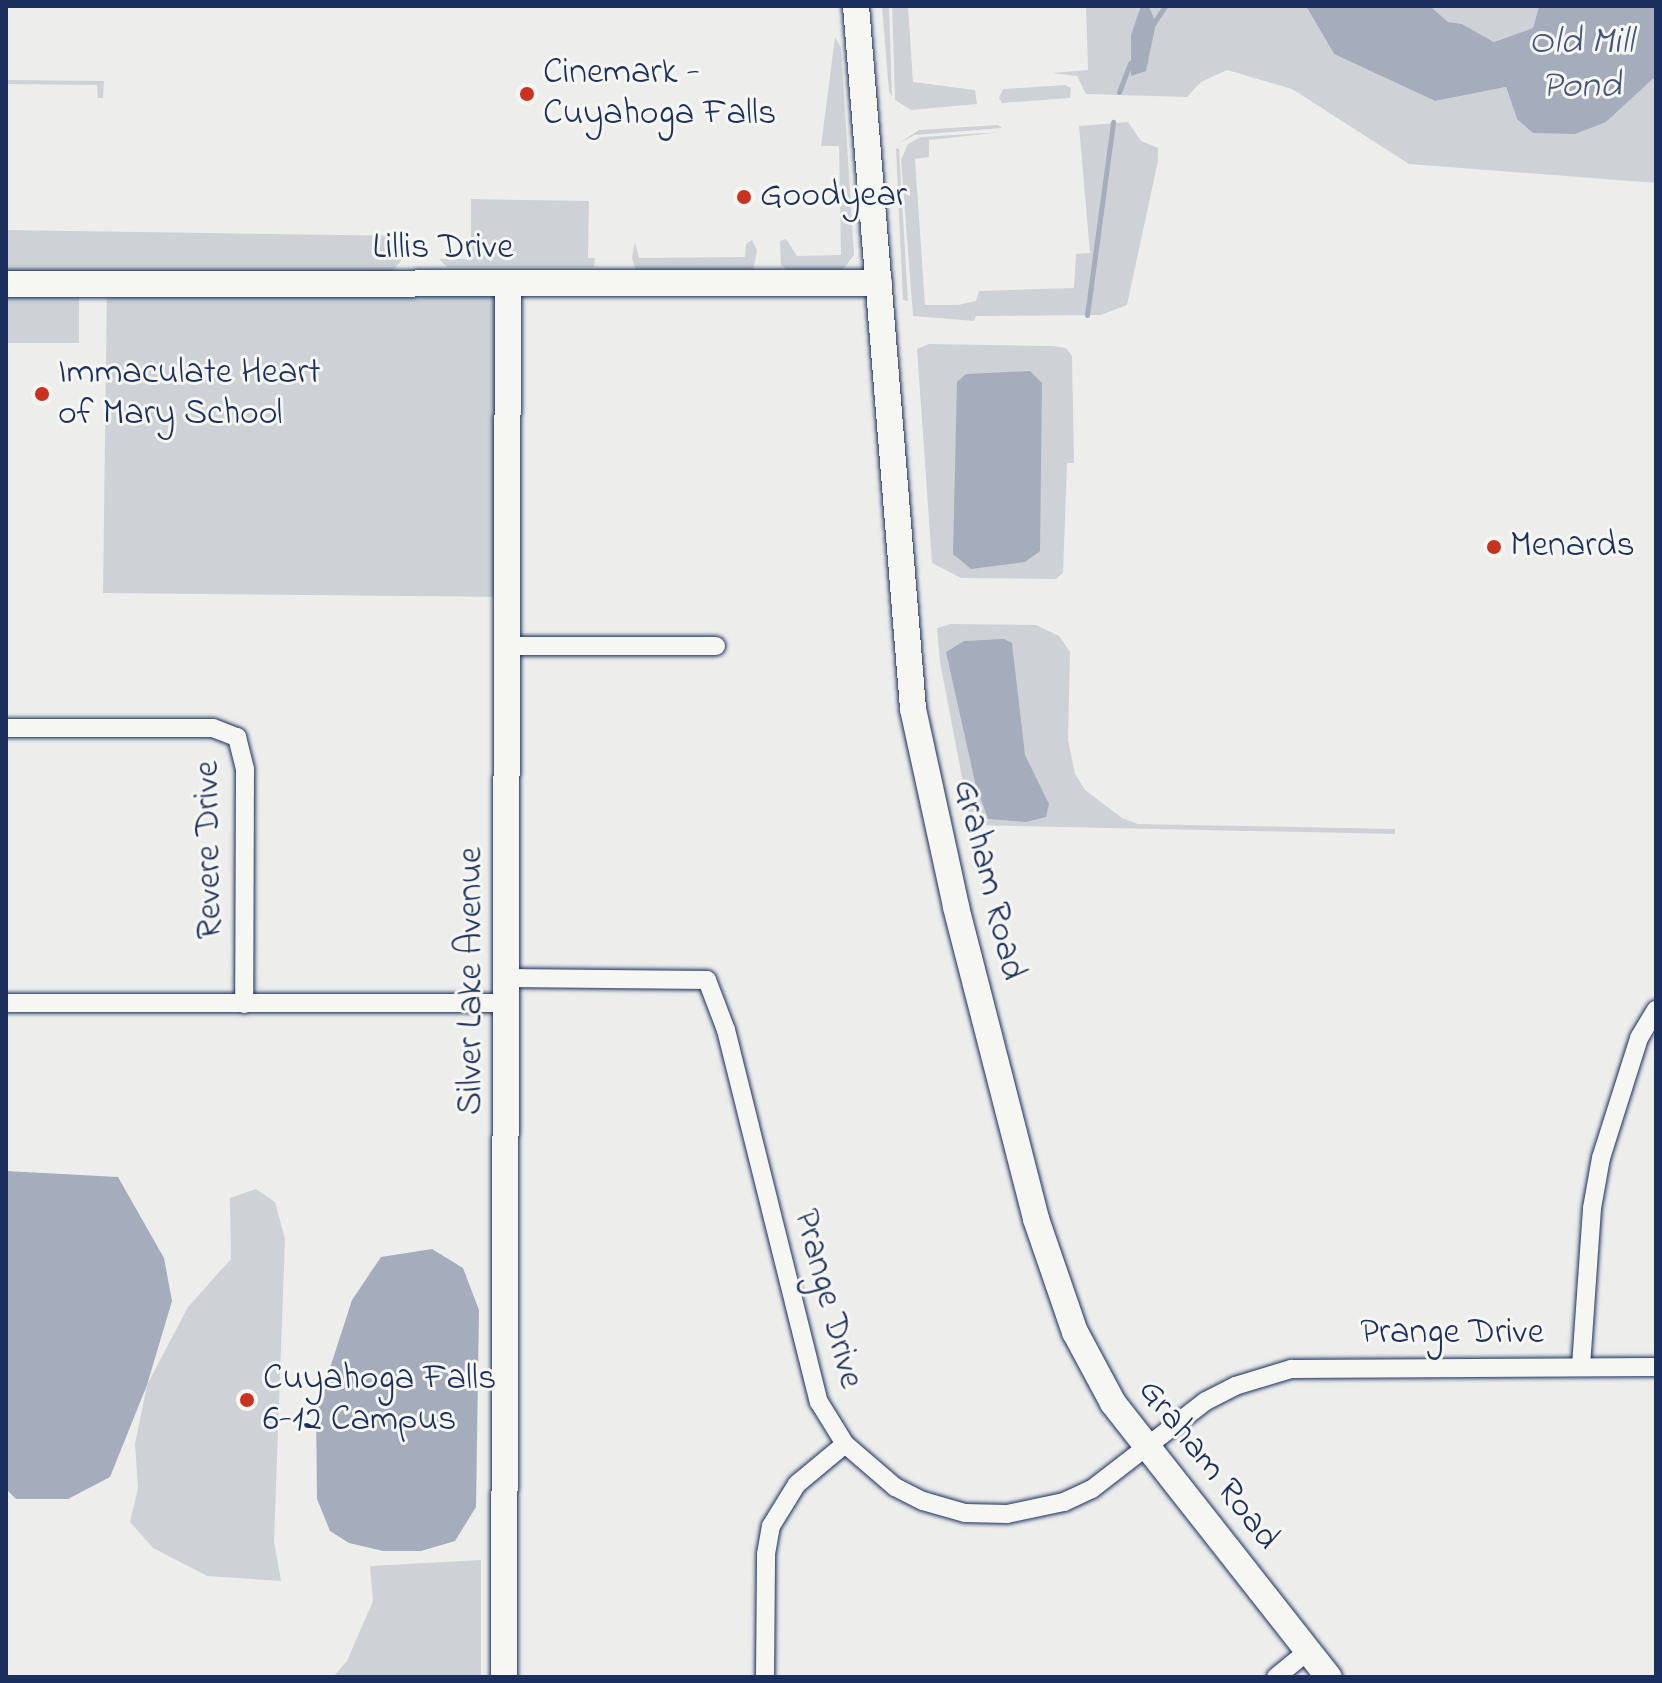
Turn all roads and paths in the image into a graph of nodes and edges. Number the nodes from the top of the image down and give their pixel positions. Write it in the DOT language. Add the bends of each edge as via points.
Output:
graph roads {
  1 [pos="856,6"];
  2 [pos="879,283"];
  3 [pos="6,284"];
  4 [pos="508,286"];
  5 [pos="510,646"];
  6 [pos="716,646"];
  7 [pos="6,728"];
  8 [pos="507,990"];
  9 [pos="6,1003"];
  10 [pos="244,1004"];
  11 [pos="1656,1010"];
  12 [pos="1581,1366"];
  13 [pos="1656,1367"];
  14 [pos="845,1444"];
  15 [pos="1146,1448"];
  16 [pos="1308,1651"];
  17 [pos="504,1677"];
  18 [pos="765,1677"];
  19 [pos="1276,1677"];
  20 [pos="1329,1677"];
  1 -- 2 [label="street, Graham Road"];
  2 -- 4 [label="street, Lillis Drive"];
  2 -- 15 [label="street, Graham Road" via="905,639 929,794 1052,1275 1089,1360"];
  3 -- 4 [label="street, Lillis Drive"];
  4 -- 5 [label="street, Silver Lake Avenue"];
  5 -- 6 [label="street"];
  5 -- 8 [label="street, Silver Lake Avenue"];
  7 -- 10 [label="street, Revere Drive" via="213,728 237,737 245,769"];
  8 -- 10 [label="street"];
  8 -- 14 [label="street, Prange Drive" via="707,980 813,1385"];
  8 -- 17 [label="street, Silver Lake Avenue"];
  9 -- 10 [label="street"];
  11 -- 12 [label="street" via="1639,1038 1601,1158 1592,1208"];
  12 -- 13 [label="street, Prange Drive"];
  12 -- 15 [label="street, Prange Drive" via="1291,1369 1225,1391"];
  14 -- 15 [label="street, Prange Drive" via="909,1495 979,1514 1036,1510 1064,1502 1092,1489"];
  14 -- 18 [label="street" via="797,1484 771,1526"];
  15 -- 16 [label="street, Graham Road"];
  16 -- 19 [label="street"];
  16 -- 20 [label="street, Graham Road"];
}
